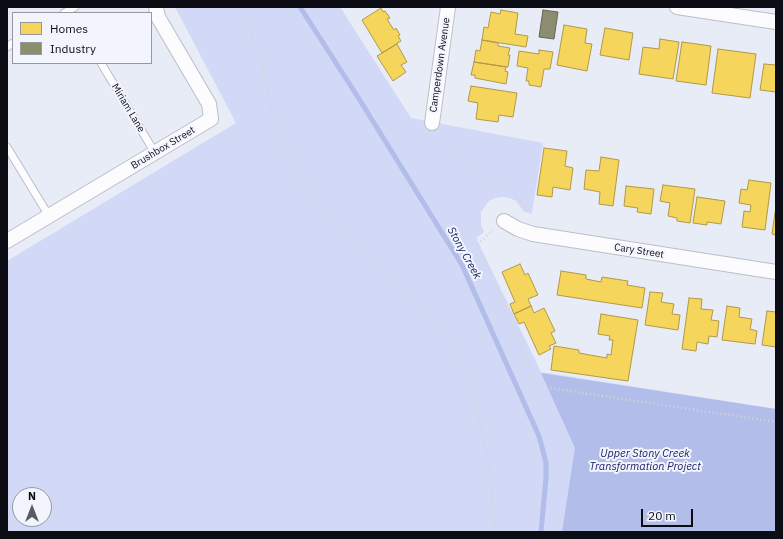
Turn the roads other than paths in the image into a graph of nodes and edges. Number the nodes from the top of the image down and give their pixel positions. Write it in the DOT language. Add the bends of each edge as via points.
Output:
graph roads {
  1 [pos="156,7"];
  2 [pos="448,7"];
  3 [pos="677,7"];
  4 [pos="776,22"];
  5 [pos="102,64"];
  6 [pos="432,123"];
  7 [pos="7,147"];
  8 [pos="155,153"];
  9 [pos="49,216"];
  10 [pos="504,221"];
  11 [pos="7,241"];
  12 [pos="776,272"];
  1 -- 8 [label="street, Brushbox Street" via="158,17 208,104 211,118"];
  2 -- 6 [label="street, Camperdown Avenue"];
  3 -- 4 [label="street"];
  5 -- 8 [label="lane, Miriam Lane"];
  7 -- 9 [label="lane"];
  8 -- 9 [label="street, Brushbox Street"];
  9 -- 11 [label="street, Brushbox Street"];
  10 -- 12 [label="street, Cary Street" via="533,234"];
}
